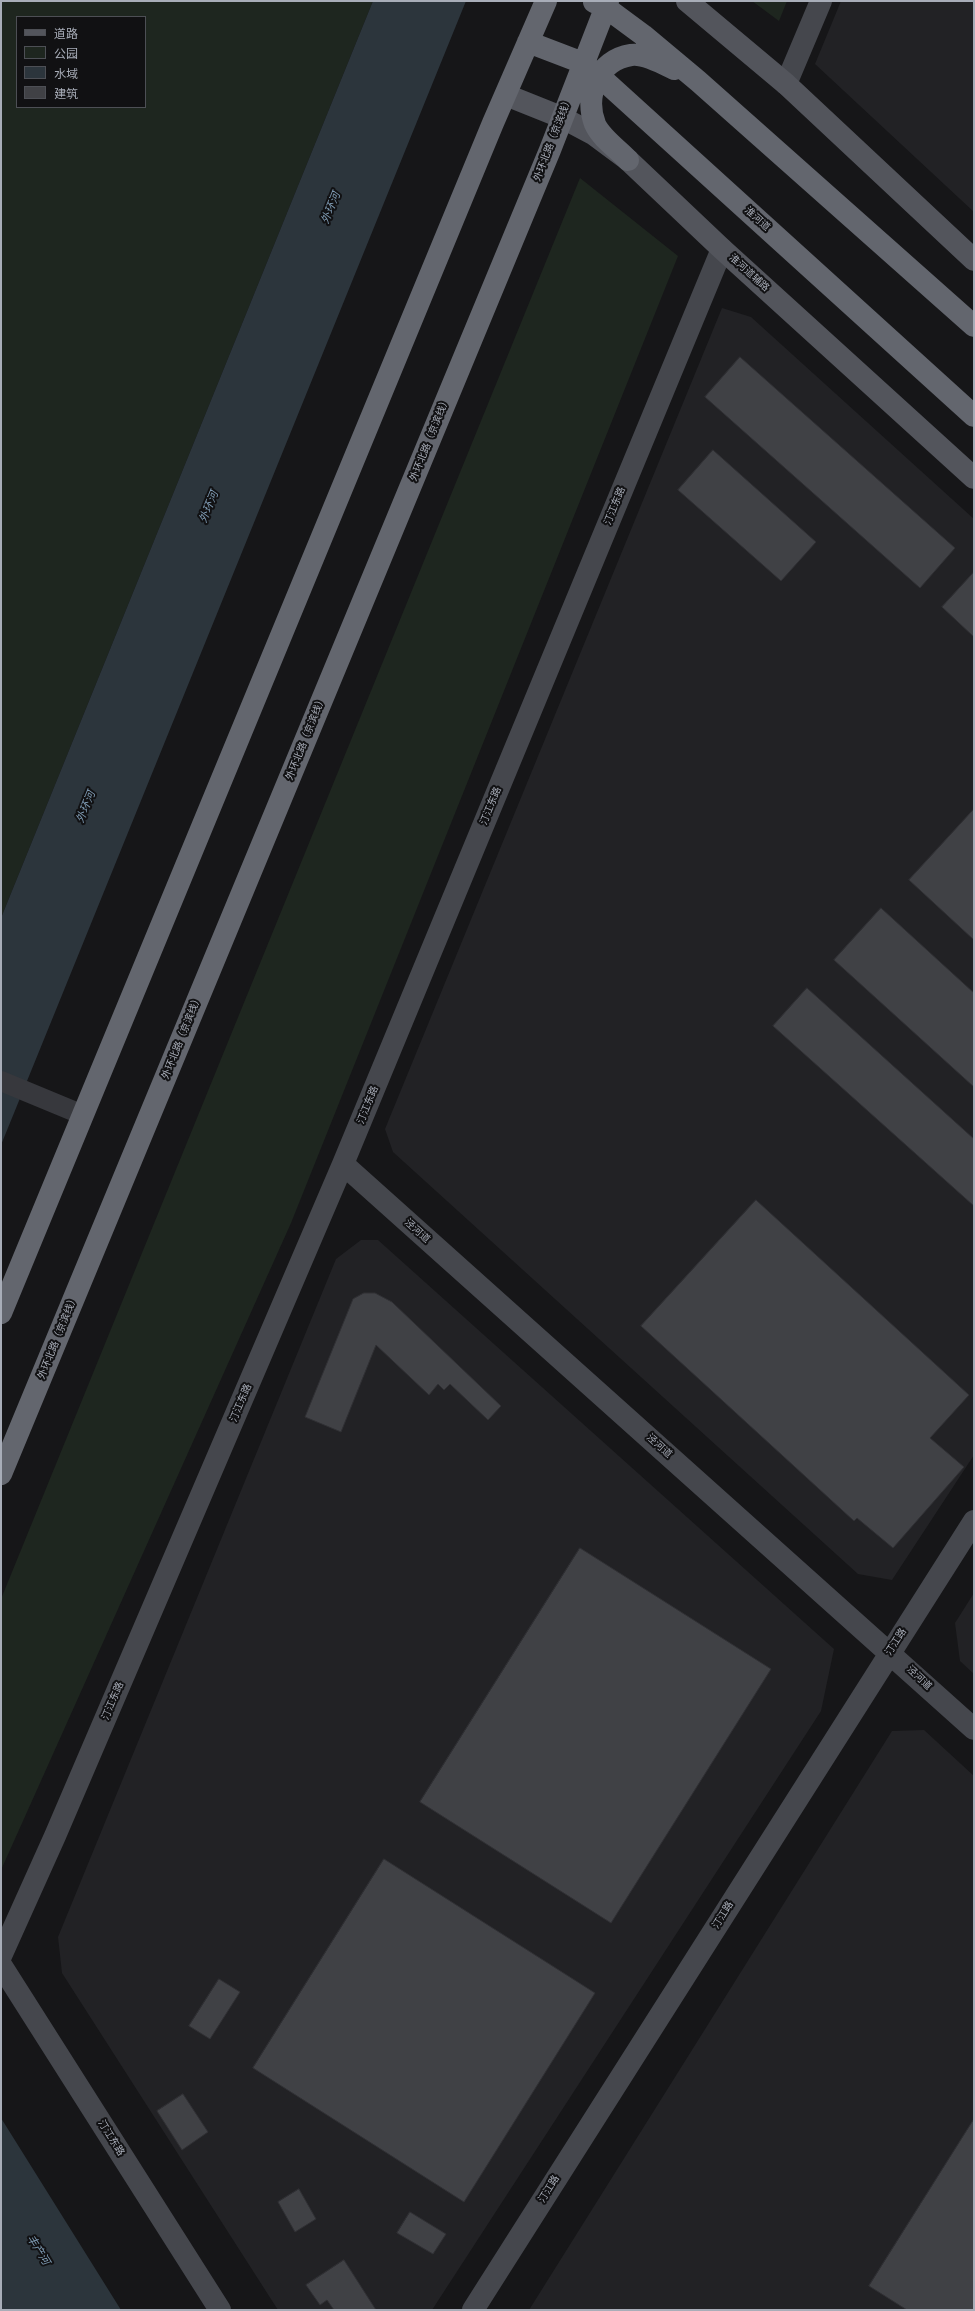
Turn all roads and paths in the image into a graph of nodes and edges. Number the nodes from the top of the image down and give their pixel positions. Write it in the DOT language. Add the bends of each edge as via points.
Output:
graph roads {
  1 [pos="546,1"];
  2 [pos="687,1"];
  3 [pos="821,1"];
  4 [pos="601,3"];
  5 [pos="528,42"];
  6 [pos="591,69"];
  7 [pos="698,81"];
  8 [pos="786,84"];
  9 [pos="506,95"];
  10 [pos="561,117"];
  11 [pos="628,160"];
  12 [pos="722,248"];
  13 [pos="974,260"];
  14 [pos="974,326"];
  15 [pos="974,416"];
  16 [pos="974,478"];
  17 [pos="1,1081"];
  18 [pos="83,1115"];
  19 [pos="343,1164"];
  20 [pos="1,1313"];
  21 [pos="1,1474"];
  22 [pos="974,1521"];
  23 [pos="890,1652"];
  24 [pos="974,1729"];
  25 [pos="1,1956"];
  26 [pos="1,1965"];
  27 [pos="220,2310"];
  28 [pos="473,2310"];
  1 -- 5 [label="highway"];
  2 -- 8 [label="main road"];
  3 -- 8 [label="street"];
  4 -- 6 [label="highway, 外环北路（京滨线）"];
  4 -- 7 [label="highway"];
  5 -- 6 [label="highway, 淮河道"];
  5 -- 9 [label="highway"];
  6 -- 7 [label="highway" via="635,55 665,64"];
  6 -- 10 [label="highway, 外环北路（京滨线）"];
  6 -- 11 [label="highway" via="592,115 596,125"];
  6 -- 15 [label="highway, 淮河道"];
  7 -- 14 [label="highway"];
  8 -- 13 [label="main road"];
  9 -- 10 [label="main road, 淮河道辅路"];
  9 -- 18 [label="highway"];
  10 -- 11 [label="main road, 淮河道辅路" via="593,134"];
  10 -- 21 [label="highway, 外环北路（京滨线）"];
  11 -- 12 [label="main road, 淮河道辅路"];
  12 -- 16 [label="main road, 淮河道辅路"];
  12 -- 19 [label="street, 汀江东路"];
  17 -- 18 [label="street"];
  18 -- 20 [label="highway"];
  19 -- 23 [label="street, 泾河道"];
  19 -- 25 [label="street, 汀江东路" via="55,1836"];
  22 -- 23 [label="street, 汀江路"];
  23 -- 24 [label="street, 泾河道"];
  23 -- 28 [label="street, 汀江路"];
  26 -- 27 [label="street, 汀江东路"];
}
